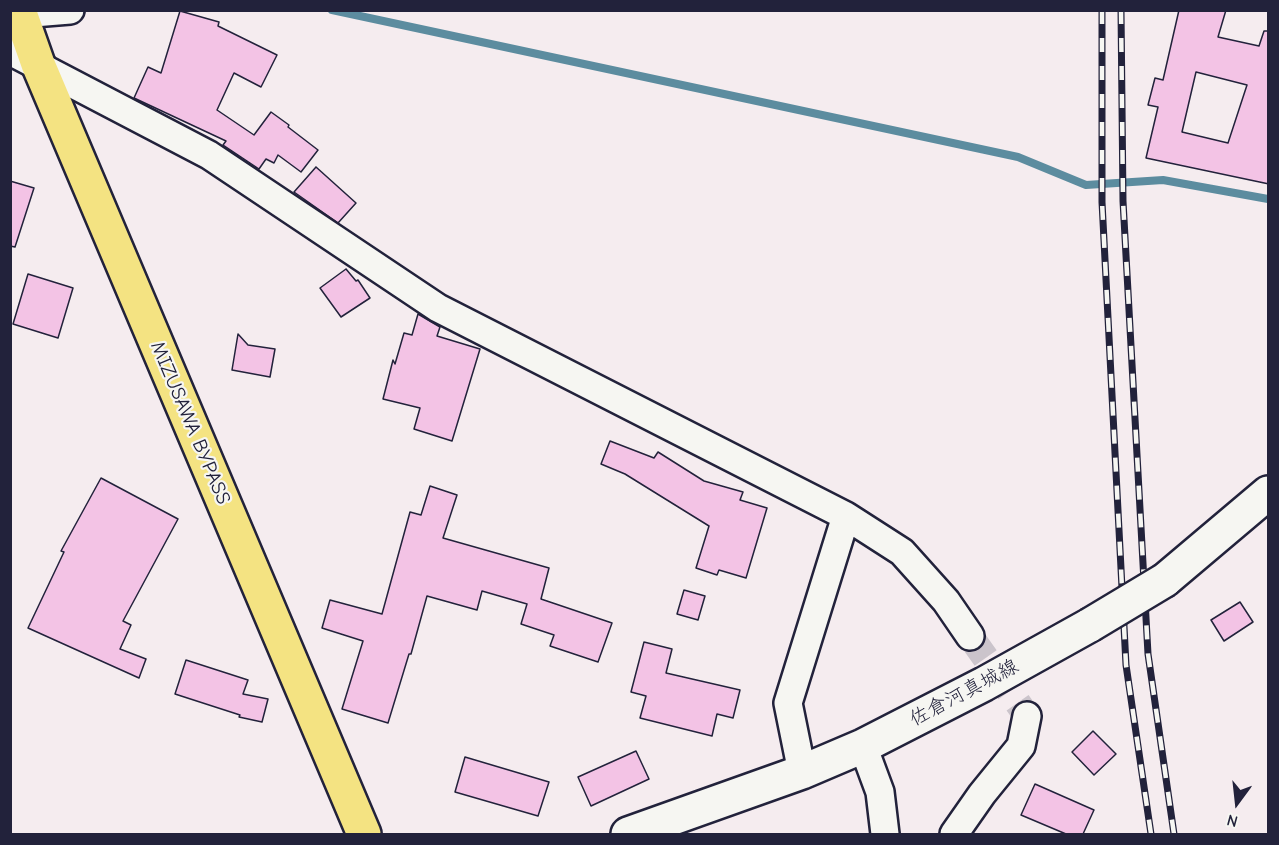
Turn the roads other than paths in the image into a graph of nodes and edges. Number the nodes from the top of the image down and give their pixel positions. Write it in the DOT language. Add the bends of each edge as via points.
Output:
graph roads {
  1 [pos="70,10"];
  2 [pos="20,12"];
  3 [pos="24,58"];
  4 [pos="1269,494"];
  5 [pos="846,516"];
  6 [pos="970,636"];
  7 [pos="1027,716"];
  8 [pos="863,746"];
  9 [pos="802,772"];
  10 [pos="364,834"];
  11 [pos="628,834"];
  12 [pos="885,834"];
  13 [pos="954,834"];
  1 -- 2 [label="street"];
  2 -- 3 [label="highway, MIZUSAWA BYPASS"];
  3 -- 5 [label="street" via="208,156 438,308"];
  3 -- 10 [label="highway, MIZUSAWA BYPASS"];
  4 -- 8 [label="main road, 佐倉河真城線, bridge" via="1165,580 984,684"];
  5 -- 6 [label="street" via="902,552 946,601"];
  5 -- 9 [label="street" via="788,703"];
  7 -- 13 [label="street" via="1021,746"];
  8 -- 9 [label="main road, 佐倉河真城線"];
  8 -- 12 [label="street" via="880,792"];
  9 -- 11 [label="main road, 佐倉河真城線"];
}
